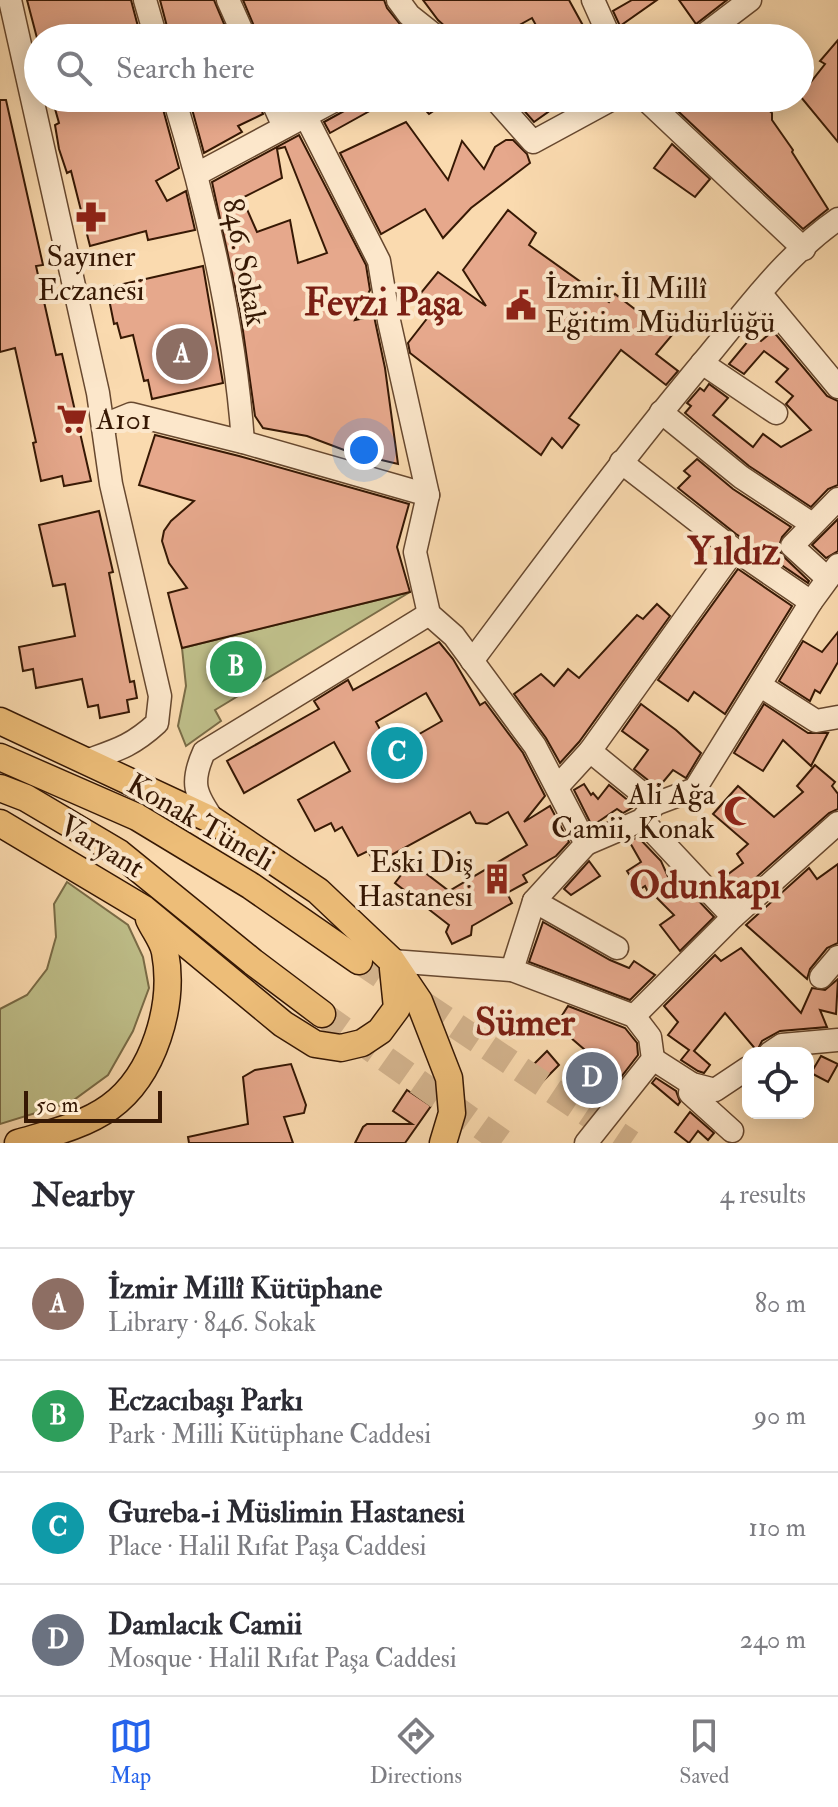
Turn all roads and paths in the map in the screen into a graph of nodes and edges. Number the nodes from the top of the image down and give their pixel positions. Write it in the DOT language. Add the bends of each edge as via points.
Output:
graph roads {
  1 [pos="10,0"];
  2 [pos="145,0"];
  3 [pos="228,0"];
  4 [pos="398,0"];
  5 [pos="593,0"];
  6 [pos="750,0"];
  7 [pos="152,24"];
  8 [pos="239,24"];
  9 [pos="420,24"];
  10 [pos="604,24"];
  11 [pos="718,24"];
  12 [pos="24,63"];
  13 [pos="35,112"];
  14 [pos="178,112"];
  15 [pos="277,112"];
  16 [pos="311,112"];
  17 [pos="506,112"];
  18 [pos="588,112"];
  19 [pos="659,112"];
  20 [pos="305,115"];
  21 [pos="284,127"];
  22 [pos="197,174"];
  23 [pos="838,219"];
  24 [pos="804,249"];
  25 [pos="760,293"];
  26 [pos="702,363"];
  27 [pos="836,382"];
  28 [pos="661,412"];
  29 [pos="776,413"];
  30 [pos="104,425"];
  31 [pos="243,442"];
  32 [pos="621,462"];
  33 [pos="428,495"];
  34 [pos="838,499"];
  35 [pos="812,524"];
  36 [pos="728,545"];
  37 [pos="832,572"];
  38 [pos="811,602"];
  39 [pos="429,614"];
  40 [pos="472,661"];
  41 [pos="761,686"];
  42 [pos="838,717"];
  43 [pos="0,721"];
  44 [pos="590,751"];
  45 [pos="0,757"];
  46 [pos="86,761"];
  47 [pos="557,787"];
  48 [pos="0,788"];
  49 [pos="648,812"];
  50 [pos="214,821"];
  51 [pos="0,823"];
  52 [pos="838,823"];
  53 [pos="586,844"];
  54 [pos="534,901"];
  55 [pos="144,909"];
  56 [pos="733,917"];
  57 [pos="617,948"];
  58 [pos="838,957"];
  59 [pos="359,961"];
  60 [pos="392,961"];
  61 [pos="512,970"];
  62 [pos="821,977"];
  63 [pos="322,1014"];
  64 [pos="634,1016"];
  65 [pos="838,1040"];
  66 [pos="779,1047"];
  67 [pos="653,1059"];
  68 [pos="742,1072"];
  69 [pos="692,1084"];
  70 [pos="732,1131"];
  71 [pos="18,1143"];
  72 [pos="443,1143"];
  73 [pos="586,1143"];
  1 -- 12 [label="street"];
  2 -- 7 [label="street"];
  3 -- 8 [label="street"];
  4 -- 9 [label="street"];
  5 -- 10 [label="street"];
  6 -- 11 [label="street"];
  13 -- 30 [label="street"];
  14 -- 22 [label="street, 846. Sokak"];
  15 -- 21 [label="street"];
  16 -- 20 [label="street"];
  17 -- 18 [label="street" via="533,142"];
  19 -- 24 [label="street"];
  20 -- 21 [label="street"];
  20 -- 33 [label="street" via="379,261"];
  21 -- 22 [label="street"];
  22 -- 31 [label="street, 846. Sokak" via="239,381"];
  23 -- 24 [label="street"];
  24 -- 25 [label="street"];
  25 -- 26 [label="street"];
  25 -- 27 [label="street"];
  26 -- 28 [label="street"];
  26 -- 29 [label="street"];
  28 -- 32 [label="street"];
  28 -- 35 [label="street" via="741,477"];
  30 -- 31 [label="street" via="131,414"];
  30 -- 46 [label="street" via="111,484 160,696 157,723 134,744"];
  31 -- 33 [label="street"];
  32 -- 36 [label="street"];
  32 -- 40 [label="street"];
  33 -- 39 [label="street" via="415,552"];
  34 -- 35 [label="street"];
  35 -- 37 [label="street" via="792,546"];
  36 -- 38 [label="street"];
  36 -- 44 [label="street" via="732,553"];
  37 -- 38 [label="street"];
  38 -- 41 [label="street"];
  39 -- 40 [label="street"];
  39 -- 50 [label="street" via="204,752 194,774 199,799"];
  40 -- 47 [label="street" via="535,746"];
  41 -- 42 [label="street" via="816,721"];
  41 -- 49 [label="street" via="695,789"];
  43 -- 46 [label="main road"];
  44 -- 47 [label="street"];
  44 -- 49 [label="street"];
  45 -- 59 [label="main road, Konak Tüneli" via="137,817 251,886"];
  46 -- 50 [label="main road"];
  47 -- 53 [label="street"];
  48 -- 63 [label="main road" via="119,853"];
  49 -- 53 [label="street"];
  49 -- 56 [label="street"];
  50 -- 60 [label="main road" via="318,891"];
  51 -- 55 [label="main road, Varyant"];
  52 -- 56 [label="street"];
  53 -- 54 [label="street"];
  54 -- 57 [label="street"];
  54 -- 61 [label="street"];
  55 -- 60 [label="main road" via="283,1024 315,1044 341,1048 380,1031 397,1008"];
  55 -- 71 [label="main road, Varyant" via="165,949 168,976 163,1017 143,1068 129,1091 108,1108 86,1121"];
  56 -- 64 [label="street"];
  58 -- 62 [label="street"];
  60 -- 61 [label="street"];
  60 -- 72 [label="main road" via="419,1001 449,1078 452,1113"];
  61 -- 64 [label="street"];
  64 -- 67 [label="street" via="650,1037"];
  65 -- 66 [label="street"];
  67 -- 69 [label="street"];
  67 -- 73 [label="street"];
  68 -- 69 [label="street" via="715,1090"];
  69 -- 70 [label="street" via="690,1093"];
}
